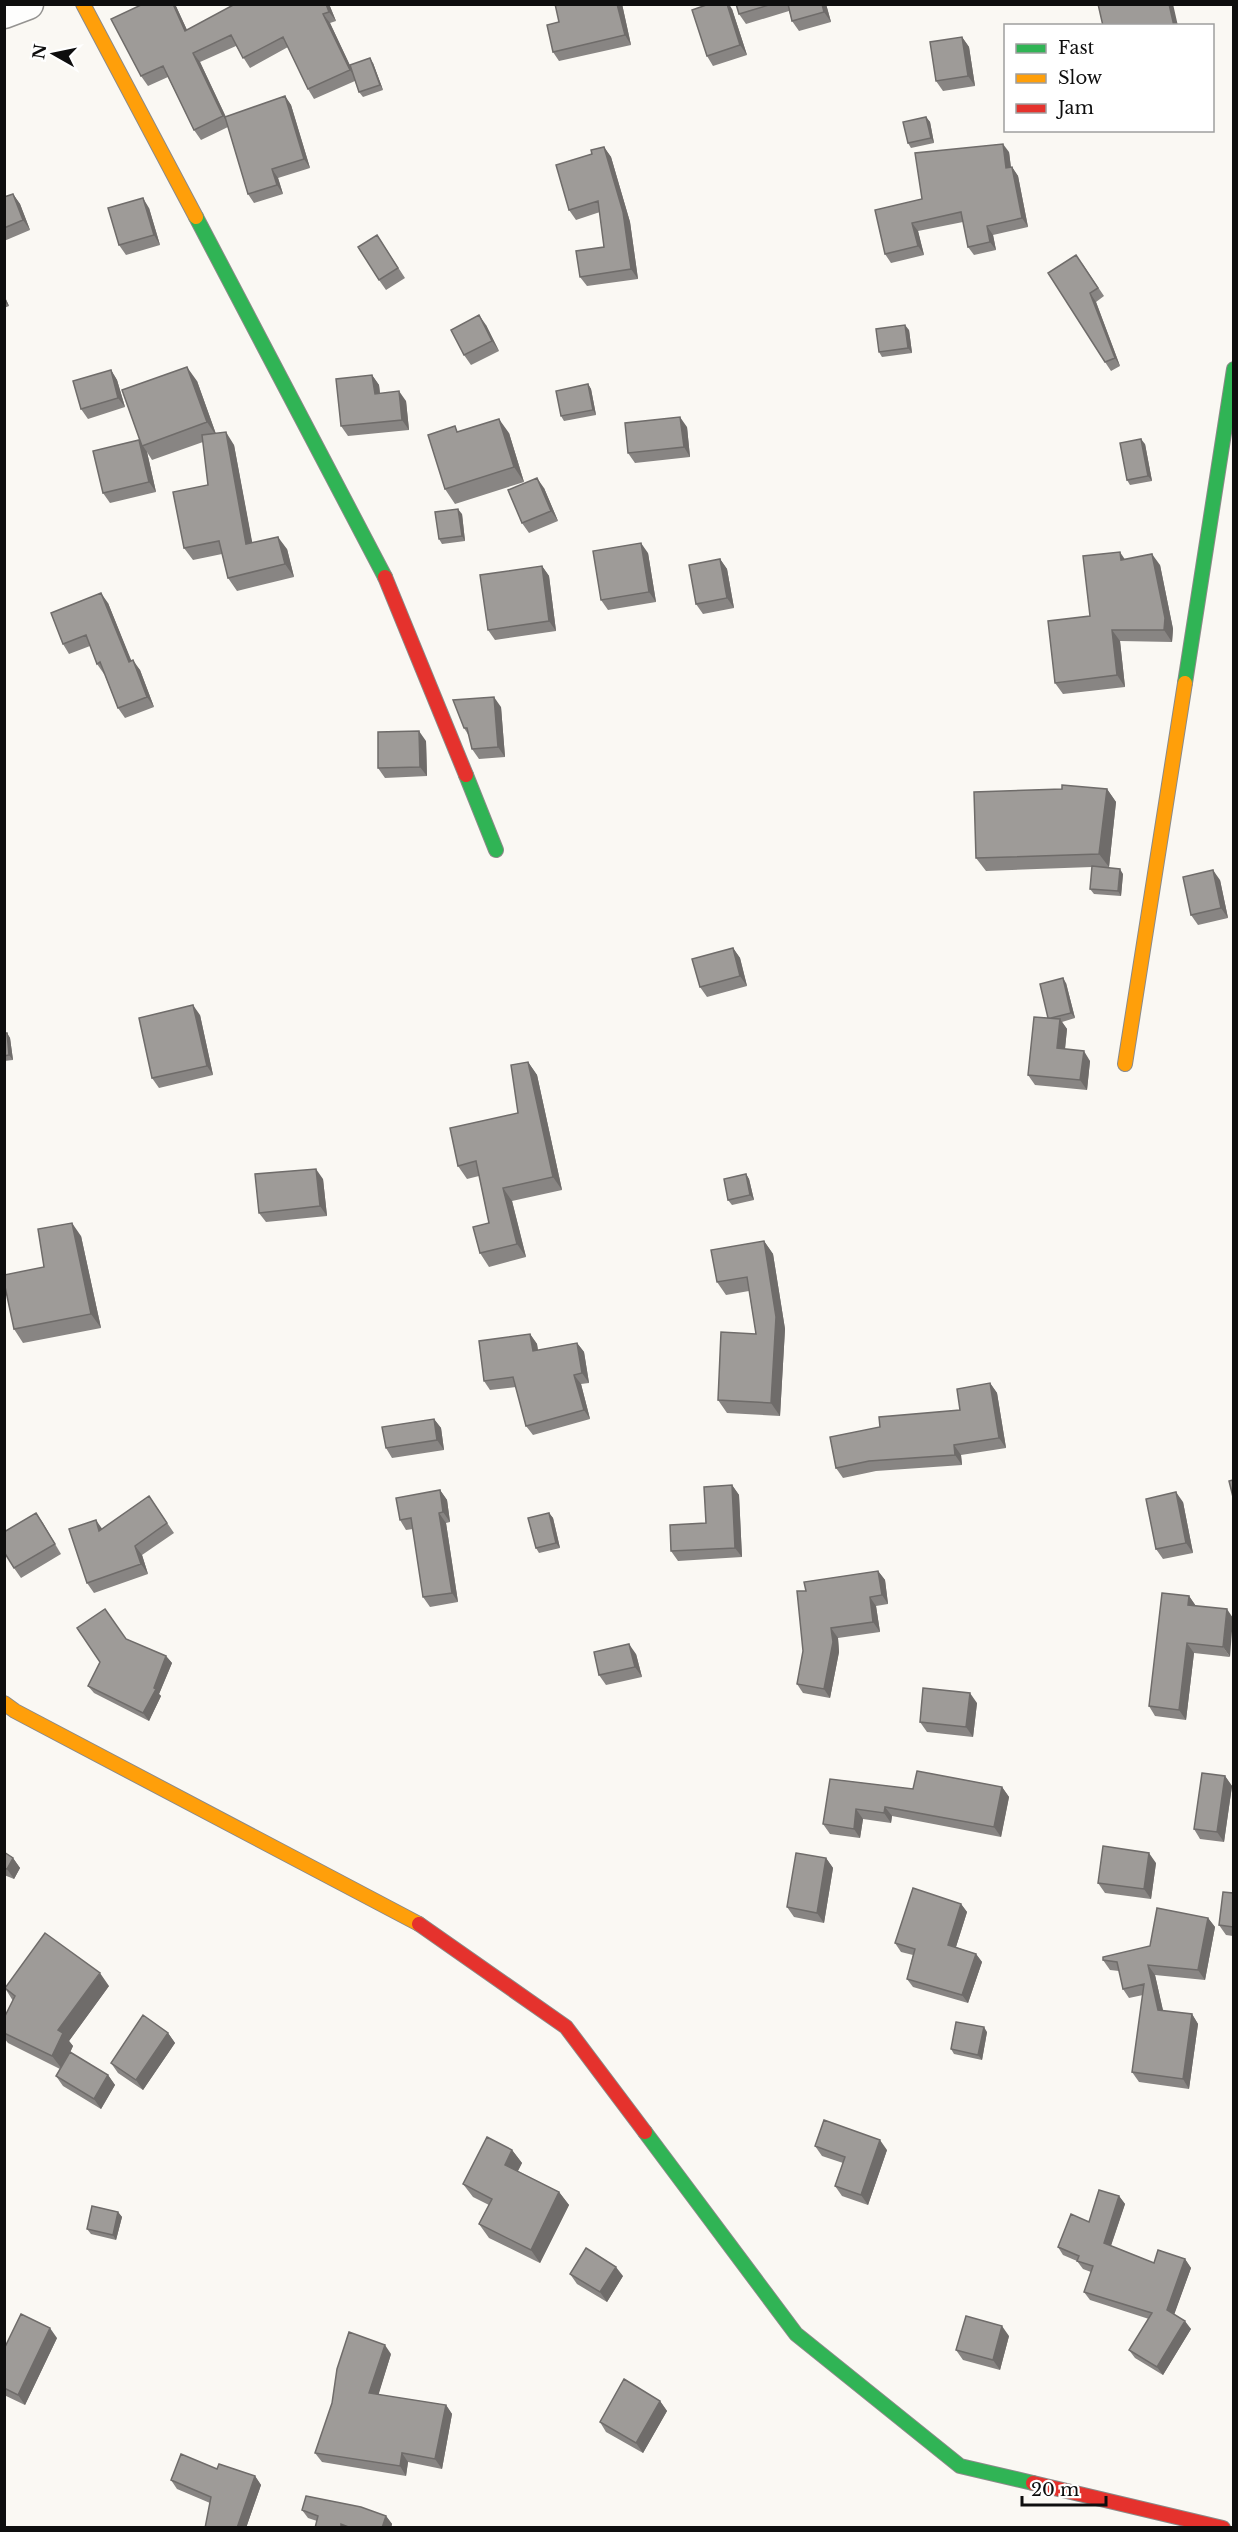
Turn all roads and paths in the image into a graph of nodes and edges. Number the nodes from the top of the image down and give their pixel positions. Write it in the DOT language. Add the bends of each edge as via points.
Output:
graph roads {
  1 [pos="28,4"];
  2 [pos="83,4"];
  3 [pos="4,13"];
  4 [pos="1233,369"];
  5 [pos="496,850"];
  6 [pos="1125,1064"];
  7 [pos="4,1703"];
  8 [pos="1223,2528"];
  1 -- 3 [label="street"];
  2 -- 5 [label="street" via="384,574"];
  4 -- 6 [label="street"];
  7 -- 8 [label="street" via="410,1918 566,2026 796,2334 960,2466"];
}
